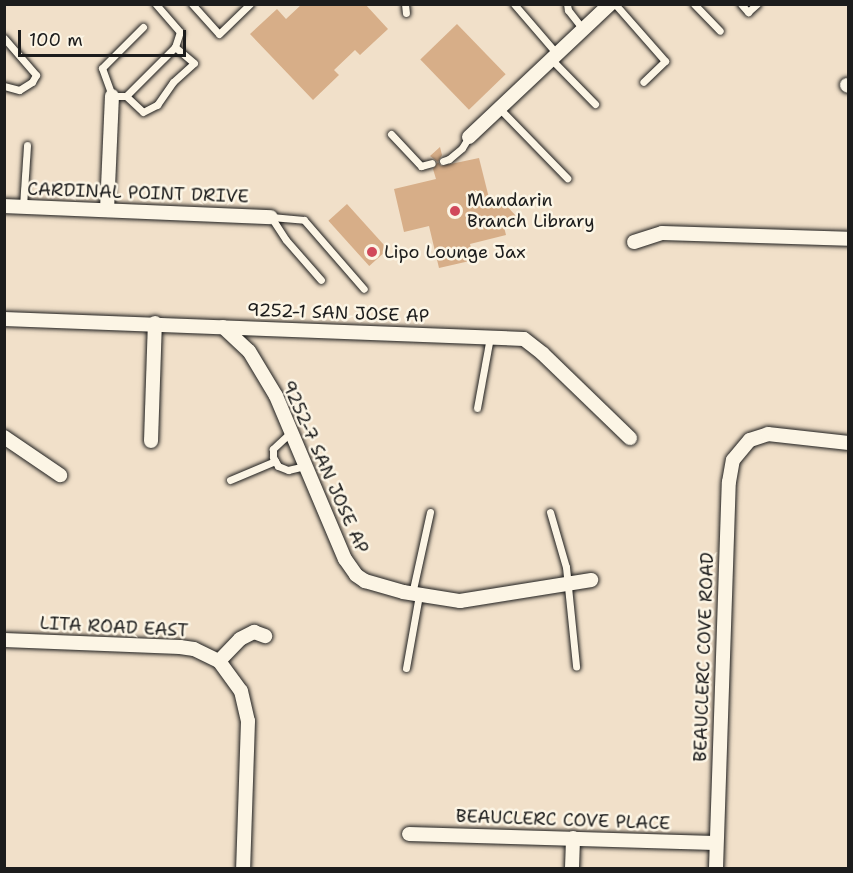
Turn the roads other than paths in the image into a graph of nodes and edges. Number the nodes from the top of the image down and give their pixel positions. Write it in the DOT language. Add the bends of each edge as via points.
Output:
graph roads {
  1 [pos="156,4"];
  2 [pos="192,4"];
  3 [pos="250,4"];
  4 [pos="405,4"];
  5 [pos="514,4"];
  6 [pos="567,4"];
  7 [pos="609,4"];
  8 [pos="615,4"];
  9 [pos="694,4"];
  10 [pos="741,4"];
  11 [pos="757,4"];
  12 [pos="406,13"];
  13 [pos="142,27"];
  14 [pos="583,29"];
  15 [pos="720,32"];
  16 [pos="4,38"];
  17 [pos="175,47"];
  18 [pos="554,56"];
  19 [pos="643,82"];
  20 [pos="4,86"];
  21 [pos="119,96"];
  22 [pos="595,104"];
  23 [pos="499,108"];
  24 [pos="391,134"];
  25 [pos="469,137"];
  26 [pos="27,145"];
  27 [pos="443,161"];
  28 [pos="432,163"];
  29 [pos="567,178"];
  30 [pos="4,206"];
  31 [pos="23,206"];
  32 [pos="107,210"];
  33 [pos="271,217"];
  34 [pos="849,239"];
  35 [pos="634,242"];
  36 [pos="321,280"];
  37 [pos="364,289"];
  38 [pos="4,319"];
  39 [pos="155,323"];
  40 [pos="223,327"];
  41 [pos="490,337"];
  42 [pos="477,408"];
  43 [pos="291,432"];
  44 [pos="4,437"];
  45 [pos="630,438"];
  46 [pos="151,441"];
  47 [pos="849,443"];
  48 [pos="275,461"];
  49 [pos="306,466"];
  50 [pos="60,475"];
  51 [pos="230,480"];
  52 [pos="430,512"];
  53 [pos="550,512"];
  54 [pos="591,580"];
  55 [pos="569,584"];
  56 [pos="415,594"];
  57 [pos="265,636"];
  58 [pos="4,640"];
  59 [pos="219,661"];
  60 [pos="576,666"];
  61 [pos="406,668"];
  62 [pos="409,834"];
  63 [pos="573,838"];
  64 [pos="716,843"];
  65 [pos="243,868"];
  66 [pos="572,868"];
  67 [pos="716,868"];
  1 -- 17 [label="lane" via="180,32"];
  2 -- 3 [label="lane" via="219,34"];
  4 -- 12 [label="lane"];
  5 -- 18 [label="lane"];
  6 -- 14 [label="lane"];
  7 -- 14 [label="street"];
  8 -- 19 [label="lane" via="665,61"];
  9 -- 15 [label="lane"];
  10 -- 11 [label="lane" via="748,12"];
  13 -- 21 [label="lane" via="102,68"];
  14 -- 18 [label="street"];
  16 -- 20 [label="lane" via="36,75 19,90"];
  17 -- 21 [label="lane"];
  17 -- 21 [label="lane" via="194,63 156,105 143,112"];
  18 -- 22 [label="lane"];
  18 -- 23 [label="street"];
  21 -- 32 [label="street"];
  23 -- 25 [label="street"];
  23 -- 29 [label="lane"];
  24 -- 28 [label="lane" via="421,166"];
  25 -- 27 [label="lane" via="462,148"];
  26 -- 31 [label="lane"];
  30 -- 31 [label="street, CARDINAL POINT DRIVE"];
  31 -- 32 [label="street, CARDINAL POINT DRIVE"];
  32 -- 33 [label="street, CARDINAL POINT DRIVE"];
  33 -- 36 [label="lane"];
  33 -- 37 [label="lane" via="304,220"];
  34 -- 35 [label="street" via="662,232"];
  38 -- 39 [label="street, 9252-1 SAN JOSE AP"];
  39 -- 40 [label="street, 9252-1 SAN JOSE AP"];
  39 -- 46 [label="street"];
  40 -- 41 [label="street, 9252-1 SAN JOSE AP"];
  40 -- 43 [label="street, 9252-7 SAN JOSE AP" via="249,351 276,396"];
  41 -- 42 [label="lane"];
  41 -- 45 [label="street, 9252-1 SAN JOSE AP" via="531,343"];
  43 -- 48 [label="lane" via="273,449"];
  43 -- 49 [label="street, 9252-7 SAN JOSE AP"];
  44 -- 50 [label="street"];
  47 -- 64 [label="street, BEAUCLERC COVE ROAD" via="768,434 750,440 733,460 729,482"];
  48 -- 49 [label="lane" via="288,470"];
  48 -- 51 [label="lane"];
  49 -- 56 [label="street, 9252-7 SAN JOSE AP" via="351,569 372,584"];
  52 -- 56 [label="lane"];
  53 -- 55 [label="lane"];
  54 -- 55 [label="street, 9252-7 SAN JOSE AP"];
  55 -- 56 [label="street, 9252-7 SAN JOSE AP" via="460,601"];
  55 -- 60 [label="lane"];
  56 -- 61 [label="lane"];
  57 -- 59 [label="street" via="254,632 240,639"];
  58 -- 59 [label="street, LITA ROAD EAST" via="180,647"];
  59 -- 65 [label="street" via="241,691 248,721"];
  62 -- 63 [label="street, BEAUCLERC COVE PLACE"];
  63 -- 64 [label="street, BEAUCLERC COVE PLACE"];
  63 -- 66 [label="street"];
  64 -- 67 [label="street, BEAUCLERC COVE ROAD"];
}
